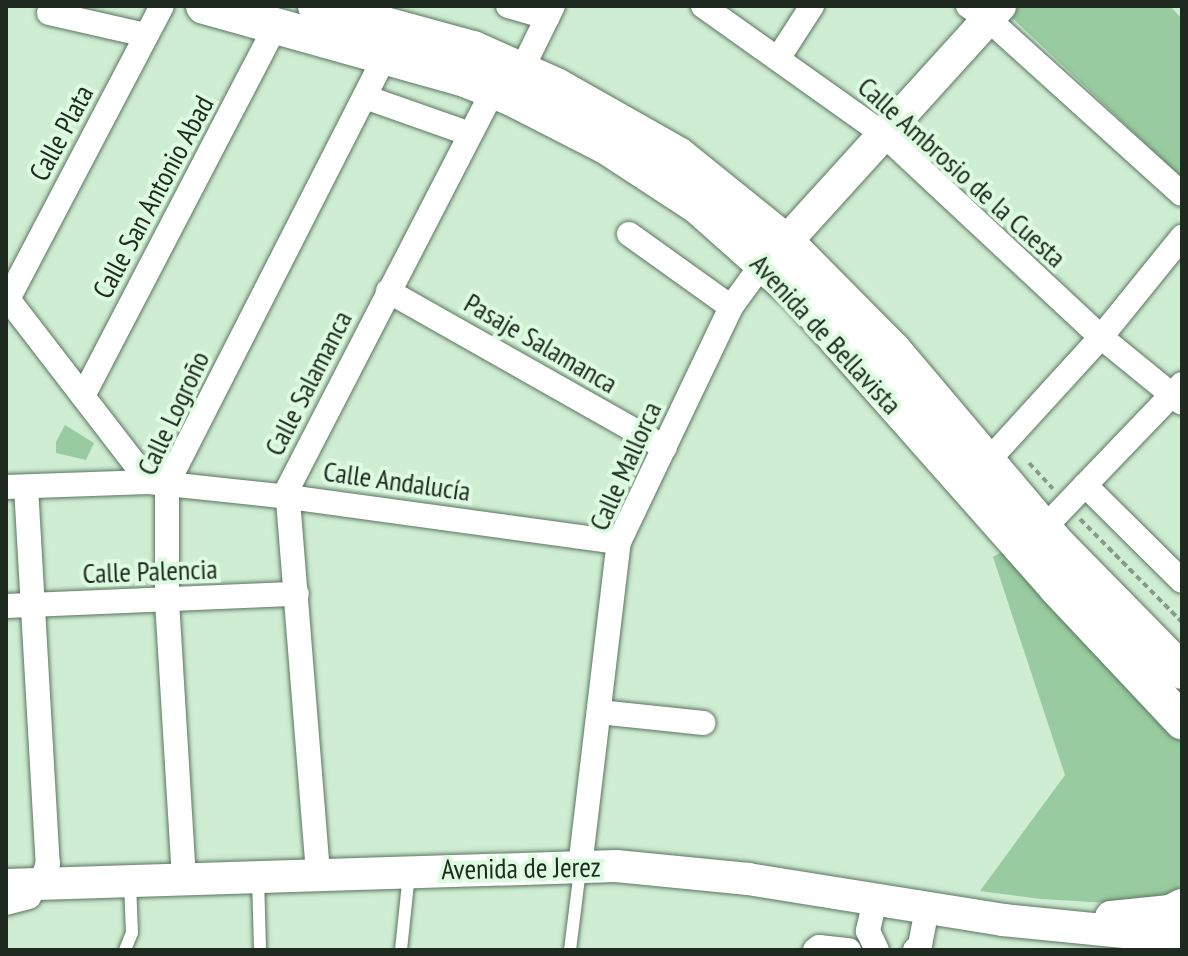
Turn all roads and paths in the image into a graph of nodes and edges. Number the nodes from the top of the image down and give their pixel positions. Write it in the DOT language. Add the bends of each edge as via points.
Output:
graph roads {
  1 [pos="162,6"];
  2 [pos="204,6"];
  3 [pos="316,6"];
  4 [pos="508,6"];
  5 [pos="703,6"];
  6 [pos="812,6"];
  7 [pos="985,10"];
  8 [pos="550,12"];
  9 [pos="49,13"];
  10 [pos="276,25"];
  11 [pos="146,35"];
  12 [pos="385,56"];
  13 [pos="779,57"];
  14 [pos="522,69"];
  15 [pos="493,91"];
  16 [pos="365,97"];
  17 [pos="882,133"];
  18 [pos="470,134"];
  19 [pos="1182,194"];
  20 [pos="629,234"];
  21 [pos="1182,237"];
  22 [pos="774,252"];
  23 [pos="388,291"];
  24 [pos="8,294"];
  25 [pos="731,307"];
  26 [pos="1101,337"];
  27 [pos="1179,394"];
  28 [pos="83,396"];
  29 [pos="665,448"];
  30 [pos="1021,455"];
  31 [pos="987,462"];
  32 [pos="158,483"];
  33 [pos="1085,485"];
  34 [pos="16,487"];
  35 [pos="1053,489"];
  36 [pos="289,497"];
  37 [pos="1057,518"];
  38 [pos="619,542"];
  39 [pos="1182,581"];
  40 [pos="297,594"];
  41 [pos="167,601"];
  42 [pos="33,605"];
  43 [pos="6,606"];
  44 [pos="1182,622"];
  45 [pos="1182,671"];
  46 [pos="599,712"];
  47 [pos="1182,721"];
  48 [pos="703,723"];
  49 [pos="580,867"];
  50 [pos="410,871"];
  51 [pos="318,873"];
  52 [pos="257,876"];
  53 [pos="184,879"];
  54 [pos="130,881"];
  55 [pos="28,888"];
  56 [pos="875,900"];
  57 [pos="1182,905"];
  58 [pos="927,908"];
  59 [pos="1003,920"];
  60 [pos="1182,938"];
  61 [pos="125,950"];
  62 [pos="260,950"];
  63 [pos="401,950"];
  64 [pos="570,950"];
  65 [pos="815,950"];
  66 [pos="849,950"];
  67 [pos="877,950"];
  68 [pos="915,950"];
  1 -- 11 [label="street, Calle Plata"];
  2 -- 10 [label="main road, Avenida de Bellavista"];
  3 -- 14 [label="main road, Avenida de Bellavista" via="452,42"];
  4 -- 8 [label="street"];
  5 -- 13 [label="street, Calle Ambrosio de la Cuesta"];
  6 -- 13 [label="street"];
  7 -- 17 [label="main road"];
  7 -- 19 [label="street"];
  8 -- 14 [label="street"];
  9 -- 11 [label="street"];
  10 -- 12 [label="main road, Avenida de Bellavista"];
  10 -- 28 [label="street, Calle San Antonio Abad"];
  11 -- 24 [label="street, Calle Plata"];
  12 -- 15 [label="main road, Avenida de Bellavista"];
  12 -- 16 [label="street, Calle Logroño"];
  13 -- 17 [label="street, Calle Ambrosio de la Cuesta"];
  14 -- 22 [label="main road, Avenida de Bellavista" via="678,155"];
  15 -- 18 [label="street, Calle Salamanca"];
  15 -- 22 [label="main road, Avenida de Bellavista" via="606,146"];
  16 -- 18 [label="street"];
  16 -- 32 [label="street, Calle Logroño"];
  17 -- 22 [label="main road"];
  17 -- 26 [label="street, Calle Ambrosio de la Cuesta"];
  18 -- 23 [label="street, Calle Salamanca"];
  20 -- 25 [label="street"];
  21 -- 26 [label="street"];
  22 -- 25 [label="street, Calle Mallorca"];
  22 -- 31 [label="main road, Avenida de Bellavista" via="894,351"];
  22 -- 47 [label="main road, Avenida de Bellavista" via="798,295"];
  23 -- 29 [label="street, Pasaje Salamanca"];
  23 -- 36 [label="street, Calle Salamanca" via="287,490"];
  24 -- 28 [label="street"];
  25 -- 29 [label="street, Calle Mallorca"];
  26 -- 27 [label="street, Calle Ambrosio de la Cuesta"];
  26 -- 31 [label="street"];
  27 -- 33 [label="street"];
  28 -- 32 [label="street"];
  29 -- 38 [label="street, Calle Mallorca"];
  30 -- 35 [label="path"];
  31 -- 37 [label="main road, Avenida de Bellavista"];
  32 -- 34 [label="street, Calle Andalucía"];
  32 -- 36 [label="street, Calle Andalucía"];
  32 -- 41 [label="street, Calle Logroño"];
  33 -- 37 [label="street"];
  33 -- 39 [label="street"];
  34 -- 42 [label="street"];
  36 -- 38 [label="street, Calle Andalucía"];
  36 -- 40 [label="street, Calle Salamanca"];
  37 -- 44 [label="path"];
  37 -- 45 [label="main road, Avenida de Bellavista"];
  38 -- 46 [label="street, Calle Mallorca"];
  40 -- 41 [label="street, Calle Palencia"];
  40 -- 51 [label="street, Calle Salamanca"];
  41 -- 42 [label="street, Calle Palencia"];
  41 -- 53 [label="street, Calle Logroño"];
  42 -- 43 [label="street, Calle Palencia"];
  42 -- 55 [label="street" via="48,863"];
  46 -- 48 [label="street"];
  46 -- 49 [label="street, Calle Mallorca"];
  49 -- 50 [label="main road, Avenida de Jerez"];
  49 -- 56 [label="main road, Avenida de Jerez" via="748,879"];
  49 -- 64 [label="lane"];
  50 -- 51 [label="main road, Avenida de Jerez"];
  50 -- 63 [label="lane"];
  51 -- 52 [label="main road, Avenida de Jerez"];
  52 -- 53 [label="main road, Avenida de Jerez"];
  52 -- 62 [label="lane"];
  53 -- 54 [label="main road, Avenida de Jerez"];
  54 -- 55 [label="main road, Avenida de Jerez"];
  54 -- 61 [label="lane" via="132,933"];
  56 -- 58 [label="main road, Avenida de Jerez"];
  56 -- 67 [label="street" via="868,931"];
  57 -- 59 [label="main road, Avenida de Jerez" via="1115,917"];
  58 -- 59 [label="main road, Avenida de Jerez"];
  58 -- 68 [label="street"];
  59 -- 60 [label="main road, Avenida de Jerez"];
  65 -- 66 [label="street"];
}
